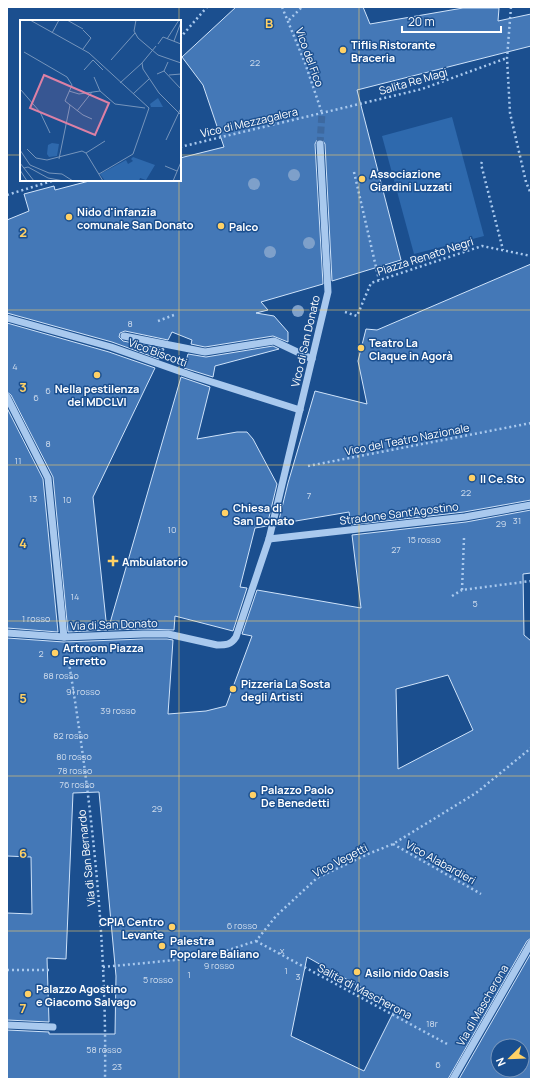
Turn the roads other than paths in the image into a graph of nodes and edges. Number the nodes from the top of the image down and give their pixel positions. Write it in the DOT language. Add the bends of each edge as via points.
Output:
graph roads {
  1 [pos="320,144"];
  2 [pos="7,318"];
  3 [pos="124,336"];
  4 [pos="312,359"];
  5 [pos="7,397"];
  6 [pos="300,410"];
  7 [pos="531,505"];
  8 [pos="270,539"];
  9 [pos="7,633"];
  10 [pos="64,637"];
  11 [pos="531,943"];
  12 [pos="7,1024"];
  13 [pos="53,1027"];
  14 [pos="453,1079"];
  1 -- 4 [label="street, Vico di San Donato" via="328,292"];
  2 -- 6 [label="street, Vico Biscotti" via="111,347"];
  3 -- 4 [label="street" via="205,352 274,341"];
  4 -- 6 [label="street, Vico di San Donato"];
  5 -- 10 [label="street, Via di San Donato" via="48,478"];
  6 -- 8 [label="street, Vico di San Donato"];
  7 -- 8 [label="street, Stradone Sant'Agostino" via="465,517"];
  8 -- 10 [label="street, Via di San Donato" via="233,643 218,645 168,634"];
  9 -- 10 [label="street"];
  11 -- 14 [label="street, Via di Mascherona"];
  12 -- 13 [label="street"];
}
